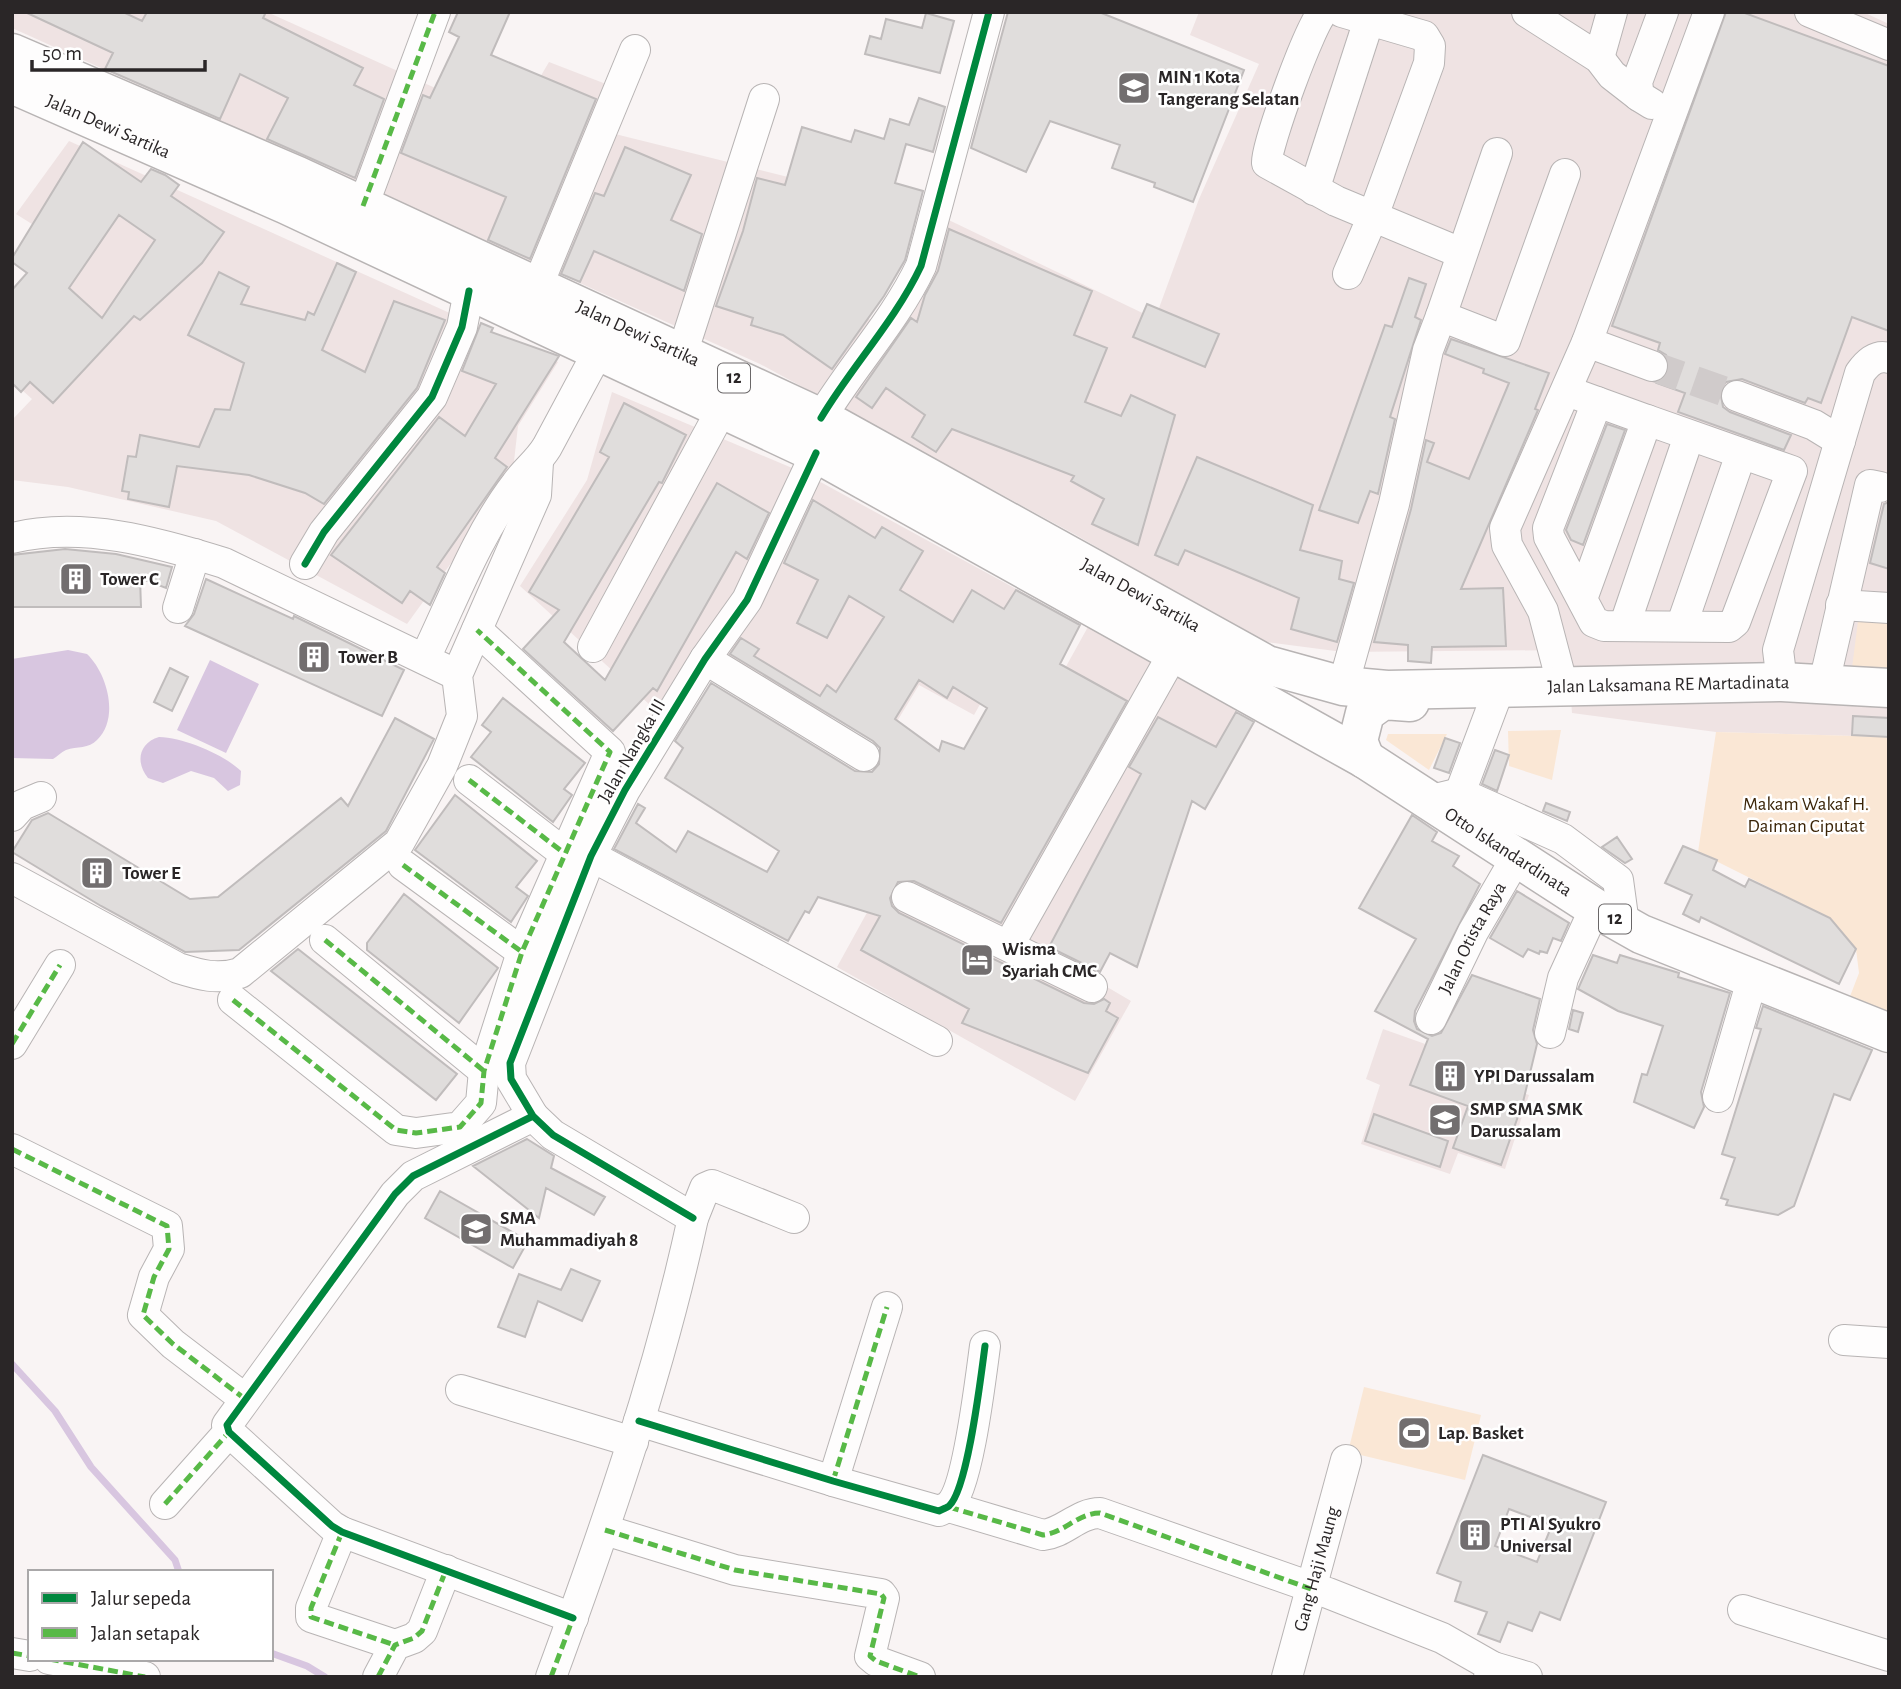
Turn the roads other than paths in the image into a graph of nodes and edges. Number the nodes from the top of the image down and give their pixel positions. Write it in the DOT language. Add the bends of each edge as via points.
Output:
graph roads {
  1 [pos="435,12"];
  2 [pos="989,12"];
  3 [pos="1323,12"];
  4 [pos="1612,12"];
  5 [pos="1663,12"];
  6 [pos="1709,12"];
  7 [pos="1810,12"];
  8 [pos="1355,16"];
  9 [pos="1544,16"];
  10 [pos="1889,45"];
  11 [pos="635,50"];
  12 [pos="12,53"];
  13 [pos="1599,58"];
  14 [pos="12,84"];
  15 [pos="1639,96"];
  16 [pos="764,99"];
  17 [pos="1671,112"];
  18 [pos="1497,153"];
  19 [pos="1565,174"];
  20 [pos="292,190"];
  21 [pos="1314,190"];
  22 [pos="363,206"];
  23 [pos="1373,216"];
  24 [pos="1461,253"];
  25 [pos="1348,274"];
  26 [pos="537,287"];
  27 [pos="469,291"];
  28 [pos="1441,316"];
  29 [pos="1587,342"];
  30 [pos="599,350"];
  31 [pos="682,354"];
  32 [pos="1889,358"];
  33 [pos="1652,366"];
  34 [pos="1564,390"];
  35 [pos="1737,396"];
  36 [pos="1597,402"];
  37 [pos="722,409"];
  38 [pos="1647,420"];
  39 [pos="805,429"];
  40 [pos="1689,436"];
  41 [pos="1840,440"];
  42 [pos="1741,454"];
  43 [pos="538,462"];
  44 [pos="1791,471"];
  45 [pos="1828,482"];
  46 [pos="1880,487"];
  47 [pos="12,538"];
  48 [pos="195,554"];
  49 [pos="304,564"];
  50 [pos="1582,599"];
  51 [pos="1841,604"];
  52 [pos="178,608"];
  53 [pos="1889,608"];
  54 [pos="1625,624"];
  55 [pos="1682,624"];
  56 [pos="477,630"];
  57 [pos="593,648"];
  58 [pos="1173,654"];
  59 [pos="425,657"];
  60 [pos="705,659"];
  61 [pos="457,674"];
  62 [pos="1782,682"];
  63 [pos="1824,683"];
  64 [pos="1343,686"];
  65 [pos="1563,687"];
  66 [pos="1889,688"];
  67 [pos="1499,689"];
  68 [pos="1449,690"];
  69 [pos="864,757"];
  70 [pos="1365,759"];
  71 [pos="469,780"];
  72 [pos="41,797"];
  73 [pos="1446,797"];
  74 [pos="12,816"];
  75 [pos="577,854"];
  76 [pos="1516,858"];
  77 [pos="403,865"];
  78 [pos="12,878"];
  79 [pos="906,897"];
  80 [pos="1610,916"];
  81 [pos="325,940"];
  82 [pos="1009,945"];
  83 [pos="522,952"];
  84 [pos="60,965"];
  85 [pos="1752,980"];
  86 [pos="1092,987"];
  87 [pos="233,1000"];
  88 [pos="1431,1019"];
  89 [pos="1550,1033"];
  90 [pos="1889,1033"];
  91 [pos="937,1041"];
  92 [pos="12,1044"];
  93 [pos="484,1071"];
  94 [pos="1718,1097"];
  95 [pos="533,1116"];
  96 [pos="12,1149"];
  97 [pos="693,1218"];
  98 [pos="794,1218"];
  99 [pos="887,1307"];
  100 [pos="1844,1340"];
  101 [pos="1889,1343"];
  102 [pos="985,1346"];
  103 [pos="461,1390"];
  104 [pos="245,1399"];
  105 [pos="636,1431"];
  106 [pos="229,1432"];
  107 [pos="1346,1460"];
  108 [pos="833,1481"];
  109 [pos="165,1504"];
  110 [pos="948,1507"];
  111 [pos="605,1530"];
  112 [pos="342,1532"];
  113 [pos="446,1570"];
  114 [pos="1311,1589"];
  115 [pos="1743,1610"];
  116 [pos="573,1618"];
  117 [pos="395,1644"];
  118 [pos="1889,1656"];
  119 [pos="60,1661"];
  120 [pos="1491,1672"];
  121 [pos="145,1677"];
  122 [pos="378,1677"];
  123 [pos="551,1677"];
  124 [pos="920,1677"];
  125 [pos="1287,1677"];
  126 [pos="1527,1677"];
  1 -- 22 [label="street"];
  2 -- 39 [label="street, Jalan Nangka III" via="921,267 838,390"];
  3 -- 21 [label="street" via="1304,46 1266,158 1273,169"];
  4 -- 13 [label="street"];
  5 -- 15 [label="street" via="1637,82"];
  6 -- 17 [label="street"];
  7 -- 10 [label="street"];
  8 -- 21 [label="street"];
  8 -- 23 [label="street" via="1424,36 1430,46 1429,63"];
  9 -- 13 [label="street"];
  11 -- 26 [label="street"];
  12 -- 20 [label="highway, Jalan Dewi Sartika / 12"];
  13 -- 15 [label="street"];
  14 -- 20 [label="highway, Jalan Dewi Sartika / 12"];
  15 -- 17 [label="street"];
  16 -- 31 [label="street"];
  17 -- 29 [label="street"];
  18 -- 24 [label="street"];
  19 -- 28 [label="street" via="1504,341"];
  20 -- 22 [label="highway, Jalan Dewi Sartika / 12"];
  20 -- 27 [label="highway, Jalan Dewi Sartika / 12"];
  21 -- 23 [label="street"];
  22 -- 26 [label="highway, Jalan Dewi Sartika / 12"];
  23 -- 24 [label="street"];
  23 -- 25 [label="street"];
  24 -- 28 [label="street"];
  26 -- 31 [label="highway, Jalan Dewi Sartika / 12"];
  27 -- 30 [label="highway, Jalan Dewi Sartika / 12"];
  27 -- 49 [label="street" via="462,327 432,397 324,532"];
  28 -- 64 [label="street" via="1428,351 1394,504"];
  29 -- 33 [label="street"];
  29 -- 34 [label="street"];
  30 -- 37 [label="highway, Jalan Dewi Sartika / 12"];
  30 -- 43 [label="street"];
  31 -- 39 [label="highway, Jalan Dewi Sartika / 12"];
  32 -- 41 [label="street" via="1869,361 1860,373"];
  34 -- 36 [label="street"];
  34 -- 65 [label="street" via="1505,528 1507,545 1543,611"];
  35 -- 41 [label="street" via="1814,425"];
  36 -- 38 [label="street"];
  36 -- 50 [label="street" via="1549,528 1549,537"];
  37 -- 39 [label="highway, Jalan Dewi Sartika / 12"];
  37 -- 57 [label="street"];
  38 -- 40 [label="street"];
  38 -- 50 [label="street"];
  39 -- 58 [label="highway, Jalan Dewi Sartika / 12"];
  39 -- 60 [label="street, Jalan Nangka III" via="747,600"];
  39 -- 64 [label="highway, Jalan Dewi Sartika / 12" via="1249,657"];
  40 -- 42 [label="street"];
  40 -- 54 [label="street"];
  41 -- 45 [label="street"];
  42 -- 44 [label="street"];
  42 -- 55 [label="street"];
  43 -- 56 [label="street" via="536,495"];
  43 -- 59 [label="street" via="516,483 492,522"];
  44 -- 45 [label="street"];
  44 -- 55 [label="street" via="1735,621 1729,627"];
  45 -- 62 [label="street" via="1778,650"];
  46 -- 51 [label="street" via="1870,485"];
  47 -- 48 [label="street" via="41,531 91,531"];
  48 -- 52 [label="street"];
  48 -- 59 [label="street" via="224,563"];
  50 -- 54 [label="street" via="1594,622"];
  51 -- 53 [label="street"];
  51 -- 63 [label="street"];
  54 -- 55 [label="street"];
  56 -- 61 [label="street"];
  56 -- 75 [label="street" via="610,752"];
  58 -- 70 [label="highway, Jalan Dewi Sartika / 12"];
  58 -- 82 [label="street"];
  59 -- 61 [label="street"];
  60 -- 69 [label="street"];
  60 -- 75 [label="street, Jalan Nangka III" via="625,790"];
  61 -- 78 [label="street" via="462,716 442,766 399,843 240,973 225,978 178,968"];
  62 -- 63 [label="highway, Jalan Laksamana RE Martadinata / 12"];
  62 -- 65 [label="highway, Jalan Laksamana RE Martadinata / 12"];
  63 -- 66 [label="highway, Jalan Laksamana RE Martadinata / 12"];
  64 -- 68 [label="highway, Jalan Dewi Sartika / 12"];
  65 -- 67 [label="highway, Jalan Laksamana RE Martadinata / 12"];
  67 -- 68 [label="highway, Jalan Laksamana RE Martadinata / 12"];
  67 -- 73 [label="street"];
  68 -- 70 [label="highway" via="1417,702 1382,700 1371,708 1360,725 1358,741"];
  70 -- 73 [label="highway, Otto Iskandardinata / 12"];
  71 -- 75 [label="street"];
  72 -- 74 [label="street" via="22,805"];
  73 -- 76 [label="highway, Otto Iskandardinata / 12"];
  73 -- 80 [label="street" via="1563,839 1618,880"];
  75 -- 83 [label="street"];
  75 -- 91 [label="street"];
  75 -- 95 [label="street, Jalan Nangka III" via="510,1063 511,1079"];
  76 -- 80 [label="highway, Otto Iskandardinata / 12"];
  76 -- 88 [label="street, Jalan Otista Raya"];
  77 -- 83 [label="street"];
  79 -- 82 [label="street"];
  80 -- 85 [label="highway, Otto Iskandardinata / 12"];
  80 -- 89 [label="street" via="1563,978"];
  81 -- 93 [label="street"];
  82 -- 86 [label="street"];
  83 -- 93 [label="street"];
  84 -- 92 [label="street"];
  85 -- 90 [label="highway, Otto Iskandardinata / 12"];
  85 -- 94 [label="street"];
  87 -- 93 [label="street" via="396,1130 416,1133 460,1127 481,1103"];
  95 -- 97 [label="street, Jalan Nangka III" via="553,1135"];
  95 -- 104 [label="street" via="413,1176"];
  96 -- 104 [label="street" via="167,1226 169,1249 143,1315"];
  97 -- 98 [label="street" via="705,1188 712,1185"];
  97 -- 105 [label="street"];
  99 -- 108 [label="street"];
  100 -- 101 [label="street"];
  102 -- 110 [label="street" via="976,1415 958,1489"];
  103 -- 105 [label="street"];
  104 -- 106 [label="street" via="228,1419"];
  105 -- 108 [label="street"];
  105 -- 111 [label="street"];
  106 -- 109 [label="street"];
  106 -- 112 [label="street"];
  107 -- 114 [label="street, Gang Haji Maung"];
  108 -- 110 [label="street" via="926,1509"];
  110 -- 114 [label="street" via="1044,1535 1084,1515 1100,1513"];
  111 -- 116 [label="street"];
  111 -- 124 [label="street" via="735,1570 881,1594 884,1598 870,1656"];
  112 -- 113 [label="street"];
  112 -- 117 [label="street" via="311,1617"];
  113 -- 116 [label="street"];
  113 -- 117 [label="street" via="422,1631 414,1639"];
  114 -- 120 [label="street" via="1442,1637"];
  114 -- 125 [label="street, Gang Haji Maung"];
  115 -- 118 [label="street"];
  116 -- 123 [label="street"];
  117 -- 122 [label="street"];
  119 -- 121 [label="street"];
  120 -- 126 [label="street"];
}
